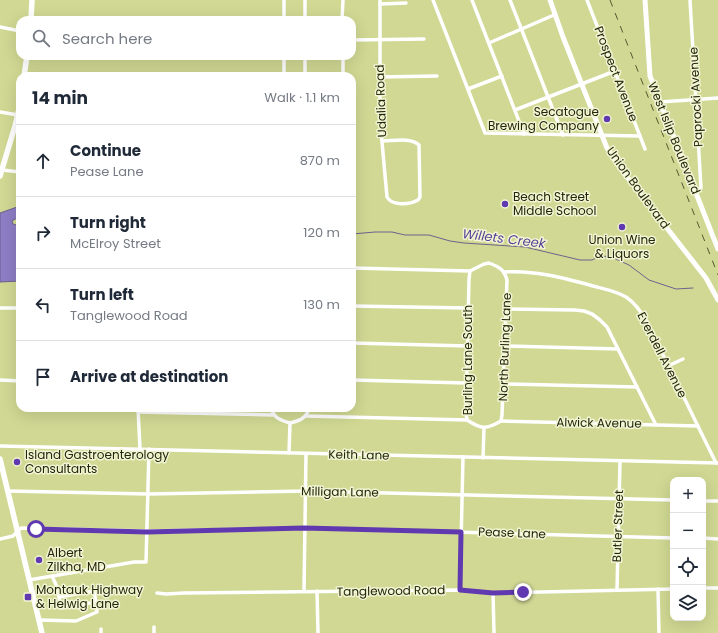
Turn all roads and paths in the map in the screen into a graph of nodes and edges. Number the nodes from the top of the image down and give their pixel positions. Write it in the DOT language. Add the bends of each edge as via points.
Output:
graph roads {
  1 [pos="32,0"];
  2 [pos="284,0"];
  3 [pos="305,0"];
  4 [pos="342,0"];
  5 [pos="433,0"];
  6 [pos="472,0"];
  7 [pos="510,0"];
  8 [pos="550,0"];
  9 [pos="587,0"];
  10 [pos="645,0"];
  11 [pos="690,0"];
  12 [pos="380,2"];
  13 [pos="406,3"];
  14 [pos="554,15"];
  15 [pos="31,16"];
  16 [pos="284,16"];
  17 [pos="305,16"];
  18 [pos="342,16"];
  19 [pos="0,27"];
  20 [pos="521,28"];
  21 [pos="16,30"];
  22 [pos="424,39"];
  23 [pos="356,40"];
  24 [pos="380,40"];
  25 [pos="489,43"];
  26 [pos="26,60"];
  27 [pos="284,60"];
  28 [pos="305,60"];
  29 [pos="343,60"];
  30 [pos="615,71"];
  31 [pos="25,72"];
  32 [pos="284,72"];
  33 [pos="304,72"];
  34 [pos="343,72"];
  35 [pos="437,76"];
  36 [pos="502,76"];
  37 [pos="379,77"];
  38 [pos="582,84"];
  39 [pos="468,89"];
  40 [pos="548,97"];
  41 [pos="718,98"];
  42 [pos="696,99"];
  43 [pos="660,102"];
  44 [pos="515,110"];
  45 [pos="0,112"];
  46 [pos="16,115"];
  47 [pos="16,121"];
  48 [pos="524,134"];
  49 [pos="563,135"];
  50 [pos="601,136"];
  51 [pos="640,136"];
  52 [pos="383,141"];
  53 [pos="645,149"];
  54 [pos="3,158"];
  55 [pos="16,172"];
  56 [pos="1,173"];
  57 [pos="696,190"];
  58 [pos="718,249"];
  59 [pos="356,268"];
  60 [pos="470,271"];
  61 [pos="504,272"];
  62 [pos="718,300"];
  63 [pos="356,306"];
  64 [pos="0,308"];
  65 [pos="16,308"];
  66 [pos="468,308"];
  67 [pos="506,309"];
  68 [pos="356,343"];
  69 [pos="468,346"];
  70 [pos="505,346"];
  71 [pos="618,349"];
  72 [pos="683,359"];
  73 [pos="668,366"];
  74 [pos="0,380"];
  75 [pos="356,380"];
  76 [pos="16,381"];
  77 [pos="466,383"];
  78 [pos="504,384"];
  79 [pos="637,387"];
  80 [pos="138,412"];
  81 [pos="192,412"];
  82 [pos="272,412"];
  83 [pos="308,412"];
  84 [pos="273,415"];
  85 [pos="306,416"];
  86 [pos="467,420"];
  87 [pos="501,421"];
  88 [pos="290,423"];
  89 [pos="656,425"];
  90 [pos="698,426"];
  91 [pos="484,428"];
  92 [pos="0,446"];
  93 [pos="140,449"];
  94 [pos="149,450"];
  95 [pos="289,453"];
  96 [pos="306,454"];
  97 [pos="463,457"];
  98 [pos="483,458"];
  99 [pos="0,459"];
  100 [pos="620,462"];
  101 [pos="717,463"];
  102 [pos="8,491"];
  103 [pos="306,491"];
  104 [pos="148,494"];
  105 [pos="462,495"];
  106 [pos="619,499"];
  107 [pos="670,500"];
  108 [pos="706,501"];
  109 [pos="718,501"];
  110 [pos="304,528"];
  111 [pos="147,532"];
  112 [pos="461,532"];
  113 [pos="17,533"];
  114 [pos="618,536"];
  115 [pos="670,538"];
  116 [pos="706,538"];
  117 [pos="718,538"];
  118 [pos="0,539"];
  119 [pos="52,576"];
  120 [pos="29,580"];
  121 [pos="706,588"];
  122 [pos="718,588"];
  123 [pos="658,589"];
  124 [pos="670,589"];
  125 [pos="460,590"];
  126 [pos="617,590"];
  127 [pos="304,591"];
  128 [pos="317,591"];
  129 [pos="493,593"];
  130 [pos="157,594"];
  131 [pos="59,598"];
  132 [pos="96,602"];
  133 [pos="39,620"];
  134 [pos="154,627"];
  135 [pos="42,633"];
  136 [pos="154,633"];
  137 [pos="318,633"];
  138 [pos="494,633"];
  139 [pos="659,633"];
  1 -- 15 [label="main road"];
  2 -- 16 [label="street"];
  3 -- 17 [label="street"];
  4 -- 18 [label="street"];
  5 -- 39 [label="street"];
  6 -- 25 [label="street"];
  7 -- 20 [label="street"];
  8 -- 14 [label="main road, Union Boulevard"];
  9 -- 30 [label="street, Prospect Avenue"];
  10 -- 43 [label="main road, West Islip Boulevard" via="650,76"];
  11 -- 42 [label="street, Paprocki Avenue"];
  12 -- 13 [label="street"];
  12 -- 24 [label="street, Udalia Road"];
  14 -- 20 [label="street"];
  14 -- 38 [label="main road, Union Boulevard"];
  19 -- 21 [label="street"];
  20 -- 25 [label="street"];
  20 -- 40 [label="street"];
  22 -- 24 [label="street"];
  23 -- 24 [label="street"];
  24 -- 37 [label="street, Udalia Road"];
  25 -- 36 [label="street"];
  26 -- 31 [label="main road"];
  27 -- 32 [label="street"];
  28 -- 33 [label="street"];
  29 -- 34 [label="street"];
  30 -- 38 [label="street"];
  30 -- 51 [label="street, Prospect Avenue"];
  35 -- 37 [label="street"];
  36 -- 39 [label="street"];
  36 -- 44 [label="street"];
  37 -- 52 [label="street, Udalia Road"];
  38 -- 40 [label="street"];
  38 -- 50 [label="main road, Union Boulevard"];
  39 -- 48 [label="street" via="485,133"];
  40 -- 44 [label="street"];
  40 -- 49 [label="street"];
  41 -- 42 [label="street"];
  42 -- 43 [label="street"];
  42 -- 57 [label="street, Paprocki Avenue" via="701,188"];
  43 -- 57 [label="main road, West Islip Boulevard"];
  44 -- 48 [label="street"];
  45 -- 46 [label="street"];
  47 -- 54 [label="main road"];
  48 -- 49 [label="street"];
  49 -- 50 [label="street"];
  50 -- 51 [label="street"];
  50 -- 62 [label="main road, Union Boulevard" via="620,168 706,278"];
  51 -- 53 [label="street, Prospect Avenue"];
  52 -- 52 [label="street, Udalia Road" via="416,142 419,145 418,200 394,203 387,197"];
  54 -- 56 [label="main road"];
  55 -- 56 [label="street"];
  57 -- 58 [label="main road, West Islip Boulevard"];
  59 -- 60 [label="street"];
  60 -- 61 [label="street" via="489,263"];
  60 -- 66 [label="street, Burling Lane South"];
  61 -- 67 [label="street, North Burling Lane"];
  61 -- 73 [label="street, Everdell Avenue" via="538,273 560,277 624,295 641,312"];
  63 -- 66 [label="street"];
  64 -- 65 [label="street"];
  66 -- 69 [label="street, Burling Lane South"];
  67 -- 70 [label="street, North Burling Lane"];
  67 -- 71 [label="street" via="584,311 600,320"];
  68 -- 69 [label="street"];
  69 -- 77 [label="street, Burling Lane South"];
  70 -- 71 [label="street"];
  70 -- 78 [label="street, North Burling Lane"];
  71 -- 79 [label="street"];
  72 -- 73 [label="street"];
  73 -- 90 [label="street, Everdell Avenue"];
  74 -- 76 [label="street"];
  75 -- 77 [label="street"];
  77 -- 86 [label="street, Burling Lane South"];
  78 -- 79 [label="street"];
  78 -- 87 [label="street, North Burling Lane"];
  79 -- 89 [label="street"];
  80 -- 93 [label="street"];
  81 -- 84 [label="street"];
  82 -- 84 [label="street"];
  83 -- 85 [label="street"];
  84 -- 88 [label="street"];
  85 -- 86 [label="street"];
  85 -- 88 [label="street"];
  86 -- 91 [label="street, Burling Lane South"];
  87 -- 89 [label="street, Alwick Avenue"];
  87 -- 91 [label="street"];
  88 -- 95 [label="street"];
  89 -- 90 [label="street, Alwick Avenue"];
  90 -- 101 [label="street, Everdell Avenue"];
  91 -- 98 [label="street, Burling Lane South"];
  92 -- 93 [label="street, Keith Lane"];
  93 -- 94 [label="street, Keith Lane"];
  94 -- 95 [label="street, Keith Lane"];
  94 -- 104 [label="street"];
  95 -- 96 [label="street, Keith Lane"];
  96 -- 97 [label="street, Keith Lane"];
  96 -- 103 [label="street"];
  97 -- 98 [label="street, Keith Lane"];
  97 -- 105 [label="street"];
  98 -- 100 [label="street, Keith Lane"];
  99 -- 102 [label="main road"];
  100 -- 101 [label="street, Keith Lane"];
  100 -- 106 [label="street, Butler Street"];
  102 -- 104 [label="street, Milligan Lane"];
  102 -- 113 [label="main road"];
  103 -- 104 [label="street, Milligan Lane"];
  103 -- 105 [label="street, Milligan Lane"];
  103 -- 110 [label="street"];
  104 -- 111 [label="street"];
  105 -- 106 [label="street, Milligan Lane"];
  105 -- 112 [label="street"];
  106 -- 107 [label="street, Milligan Lane"];
  106 -- 114 [label="street, Butler Street"];
  108 -- 109 [label="street"];
  110 -- 111 [label="street, Pease Lane"];
  110 -- 112 [label="street, Pease Lane"];
  110 -- 127 [label="street"];
  111 -- 113 [label="street, Pease Lane" via="21,528"];
  111 -- 119 [label="street" via="146,562"];
  112 -- 114 [label="street, Pease Lane"];
  112 -- 125 [label="street"];
  113 -- 118 [label="street"];
  113 -- 120 [label="main road"];
  114 -- 115 [label="street, Pease Lane"];
  114 -- 126 [label="street, Butler Street"];
  116 -- 117 [label="street"];
  119 -- 120 [label="street"];
  119 -- 131 [label="street"];
  120 -- 133 [label="main road"];
  121 -- 122 [label="street"];
  123 -- 124 [label="street, Tanglewood Road"];
  123 -- 126 [label="street, Tanglewood Road"];
  123 -- 139 [label="street"];
  125 -- 128 [label="street, Tanglewood Road"];
  125 -- 129 [label="street, Tanglewood Road"];
  126 -- 129 [label="street, Tanglewood Road"];
  127 -- 128 [label="street, Tanglewood Road"];
  127 -- 130 [label="street, Tanglewood Road"];
  128 -- 137 [label="street"];
  129 -- 138 [label="street"];
  131 -- 132 [label="street" via="61,608"];
  131 -- 132 [label="street" via="94,591"];
  132 -- 133 [label="street" via="97,612 76,621"];
  133 -- 135 [label="main road"];
  134 -- 136 [label="street"];
}
